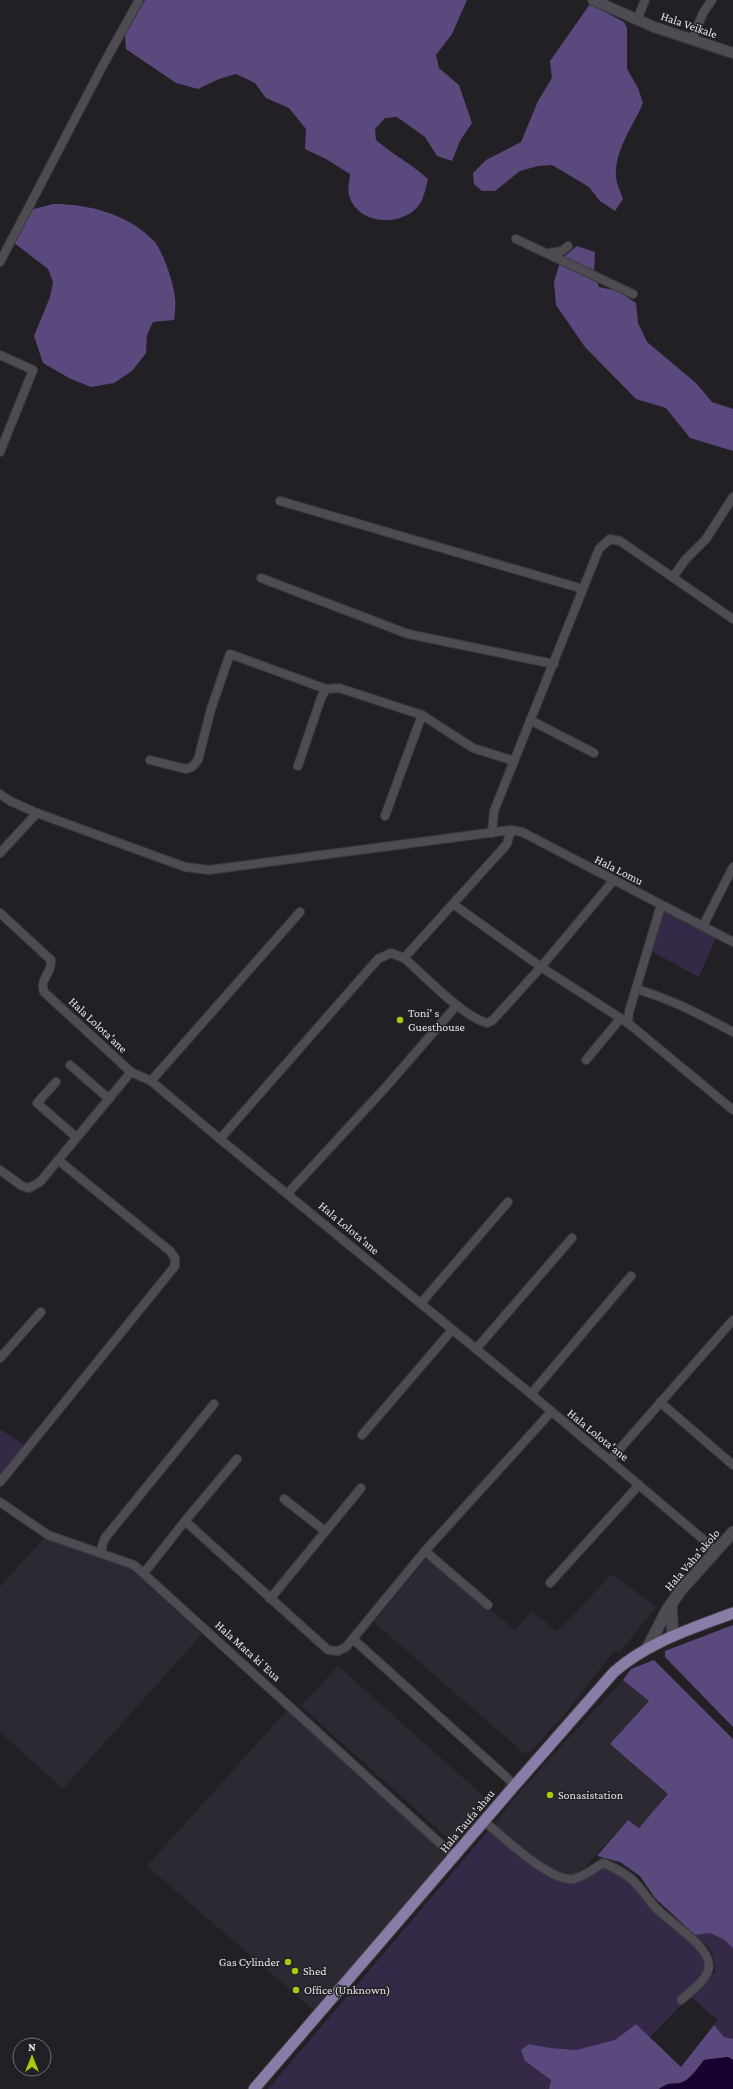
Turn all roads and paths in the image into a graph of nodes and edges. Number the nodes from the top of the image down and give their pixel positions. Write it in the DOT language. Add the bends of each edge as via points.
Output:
graph roads {
  1 [pos="139,0"];
  2 [pos="593,0"];
  3 [pos="645,0"];
  4 [pos="712,0"];
  5 [pos="637,20"];
  6 [pos="692,40"];
  7 [pos="733,54"];
  8 [pos="516,239"];
  9 [pos="568,246"];
  10 [pos="550,254"];
  11 [pos="0,262"];
  12 [pos="633,294"];
  13 [pos="0,355"];
  14 [pos="0,452"];
  15 [pos="733,497"];
  16 [pos="280,501"];
  17 [pos="672,577"];
  18 [pos="260,578"];
  19 [pos="583,589"];
  20 [pos="733,619"];
  21 [pos="554,664"];
  22 [pos="326,689"];
  23 [pos="422,715"];
  24 [pos="530,720"];
  25 [pos="594,753"];
  26 [pos="150,760"];
  27 [pos="514,761"];
  28 [pos="298,766"];
  29 [pos="0,794"];
  30 [pos="38,813"];
  31 [pos="385,816"];
  32 [pos="510,830"];
  33 [pos="492,833"];
  34 [pos="0,853"];
  35 [pos="733,867"];
  36 [pos="613,881"];
  37 [pos="453,904"];
  38 [pos="661,905"];
  39 [pos="300,912"];
  40 [pos="0,913"];
  41 [pos="703,926"];
  42 [pos="733,942"];
  43 [pos="404,958"];
  44 [pos="542,967"];
  45 [pos="636,989"];
  46 [pos="457,1005"];
  47 [pos="620,1019"];
  48 [pos="628,1024"];
  49 [pos="733,1032"];
  50 [pos="586,1060"];
  51 [pos="70,1065"];
  52 [pos="131,1072"];
  53 [pos="151,1081"];
  54 [pos="56,1082"];
  55 [pos="109,1099"];
  56 [pos="733,1110"];
  57 [pos="76,1137"];
  58 [pos="220,1139"];
  59 [pos="58,1160"];
  60 [pos="0,1170"];
  61 [pos="288,1193"];
  62 [pos="508,1202"];
  63 [pos="572,1238"];
  64 [pos="631,1276"];
  65 [pos="421,1303"];
  66 [pos="41,1312"];
  67 [pos="733,1320"];
  68 [pos="452,1330"];
  69 [pos="476,1348"];
  70 [pos="0,1358"];
  71 [pos="531,1394"];
  72 [pos="660,1402"];
  73 [pos="214,1404"];
  74 [pos="551,1412"];
  75 [pos="362,1435"];
  76 [pos="237,1459"];
  77 [pos="610,1460"];
  78 [pos="733,1465"];
  79 [pos="0,1482"];
  80 [pos="639,1485"];
  81 [pos="360,1488"];
  82 [pos="284,1499"];
  83 [pos="0,1502"];
  84 [pos="185,1521"];
  85 [pos="325,1531"];
  86 [pos="733,1532"];
  87 [pos="426,1551"];
  88 [pos="717,1551"];
  89 [pos="102,1553"];
  90 [pos="144,1573"];
  91 [pos="550,1583"];
  92 [pos="270,1599"];
  93 [pos="488,1605"];
  94 [pos="671,1605"];
  95 [pos="733,1613"];
  96 [pos="673,1636"];
  97 [pos="353,1639"];
  98 [pos="648,1647"];
  99 [pos="515,1785"];
  100 [pos="484,1821"];
  101 [pos="455,1857"];
  102 [pos="681,2000"];
  103 [pos="254,2089"];
  1 -- 11 [label="street"];
  2 -- 5 [label="street, Hala Veikale"];
  3 -- 5 [label="street"];
  4 -- 6 [label="street" via="703,13"];
  5 -- 6 [label="street, Hala Veikale"];
  6 -- 7 [label="street, Hala Veikale"];
  8 -- 10 [label="street"];
  9 -- 10 [label="street" via="562,251"];
  10 -- 12 [label="street"];
  13 -- 14 [label="street" via="33,370"];
  15 -- 17 [label="street" via="706,540"];
  16 -- 19 [label="street"];
  17 -- 19 [label="street" via="620,541 610,539 599,548"];
  17 -- 20 [label="street"];
  18 -- 21 [label="street" via="408,634"];
  19 -- 21 [label="street"];
  21 -- 24 [label="street"];
  22 -- 23 [label="street" via="339,688"];
  22 -- 26 [label="street" via="230,654 211,709 198,760 186,769"];
  22 -- 28 [label="street"];
  23 -- 27 [label="street" via="473,748"];
  23 -- 31 [label="street"];
  24 -- 25 [label="street"];
  24 -- 27 [label="street"];
  27 -- 33 [label="street" via="494,811"];
  29 -- 30 [label="street, Hala Lomu"];
  30 -- 33 [label="street, Hala Lomu" via="185,867 209,870"];
  30 -- 34 [label="street"];
  32 -- 33 [label="street, Hala Lomu"];
  32 -- 36 [label="street, Hala Lomu" via="522,832"];
  32 -- 37 [label="street" via="507,844"];
  35 -- 41 [label="street"];
  36 -- 38 [label="street, Hala Lomu"];
  36 -- 44 [label="street"];
  37 -- 43 [label="street"];
  37 -- 44 [label="street"];
  38 -- 41 [label="street, Hala Lomu"];
  38 -- 45 [label="street"];
  39 -- 53 [label="street"];
  40 -- 52 [label="street, Hala Lolota'ane" via="51,960 51,969 42,986 44,992"];
  41 -- 42 [label="street, Hala Lomu"];
  43 -- 46 [label="street"];
  43 -- 58 [label="street" via="391,953 378,959"];
  44 -- 46 [label="street" via="493,1020 487,1023 479,1021"];
  44 -- 47 [label="street"];
  45 -- 48 [label="street"];
  45 -- 49 [label="street" via="661,996"];
  46 -- 61 [label="street"];
  47 -- 48 [label="street"];
  47 -- 50 [label="street"];
  48 -- 56 [label="street"];
  51 -- 55 [label="street"];
  52 -- 53 [label="street, Hala Lolota'ane"];
  52 -- 55 [label="street"];
  53 -- 58 [label="street, Hala Lolota'ane"];
  54 -- 57 [label="street" via="37,1102"];
  55 -- 57 [label="street"];
  57 -- 59 [label="street"];
  58 -- 61 [label="street, Hala Lolota'ane"];
  59 -- 60 [label="street" via="40,1182 29,1188"];
  59 -- 79 [label="street" via="170,1251 175,1258 175,1266"];
  61 -- 65 [label="street, Hala Lolota'ane"];
  62 -- 65 [label="street"];
  63 -- 69 [label="street"];
  64 -- 71 [label="street"];
  65 -- 68 [label="street, Hala Lolota'ane"];
  66 -- 70 [label="street"];
  67 -- 72 [label="street"];
  68 -- 69 [label="street, Hala Lolota'ane"];
  68 -- 75 [label="street"];
  69 -- 71 [label="street, Hala Lolota'ane"];
  71 -- 74 [label="street, Hala Lolota'ane"];
  72 -- 77 [label="street"];
  72 -- 78 [label="street"];
  73 -- 89 [label="street" via="105,1538"];
  74 -- 77 [label="street, Hala Lolota'ane"];
  74 -- 87 [label="street"];
  76 -- 84 [label="street"];
  77 -- 80 [label="street, Hala Lolota'ane"];
  80 -- 88 [label="street, Hala Lolota'ane"];
  80 -- 91 [label="street"];
  81 -- 85 [label="street"];
  82 -- 85 [label="street"];
  83 -- 89 [label="street, Hala Mata ki 'Eua" via="48,1535"];
  84 -- 90 [label="street"];
  84 -- 92 [label="street"];
  85 -- 92 [label="street"];
  86 -- 88 [label="main road, Hala Vaha'akolo"];
  87 -- 93 [label="street"];
  87 -- 97 [label="street"];
  88 -- 94 [label="main road, Hala Vaha'akolo" via="681,1590"];
  89 -- 90 [label="street, Hala Mata ki 'Eua" via="134,1565"];
  90 -- 101 [label="street, Hala Mata ki 'Eua"];
  92 -- 97 [label="street" via="328,1650 338,1651"];
  94 -- 96 [label="main road, Hala Vaha'akolo"];
  94 -- 98 [label="main road, Hala Vaha'akolo"];
  95 -- 96 [label="main road, Hala Taufa'ahau"];
  96 -- 98 [label="main road, Hala Taufa'ahau"];
  97 -- 99 [label="street"];
  98 -- 99 [label="main road, Hala Taufa'ahau" via="631,1657 614,1672"];
  99 -- 100 [label="main road, Hala Taufa'ahau"];
  100 -- 101 [label="main road, Hala Taufa'ahau"];
  100 -- 102 [label="street" via="545,1870 571,1879 581,1877 603,1863 632,1879 654,1906 707,1956 709,1966 704,1977"];
  101 -- 103 [label="main road, Hala Taufa'ahau"];
}
